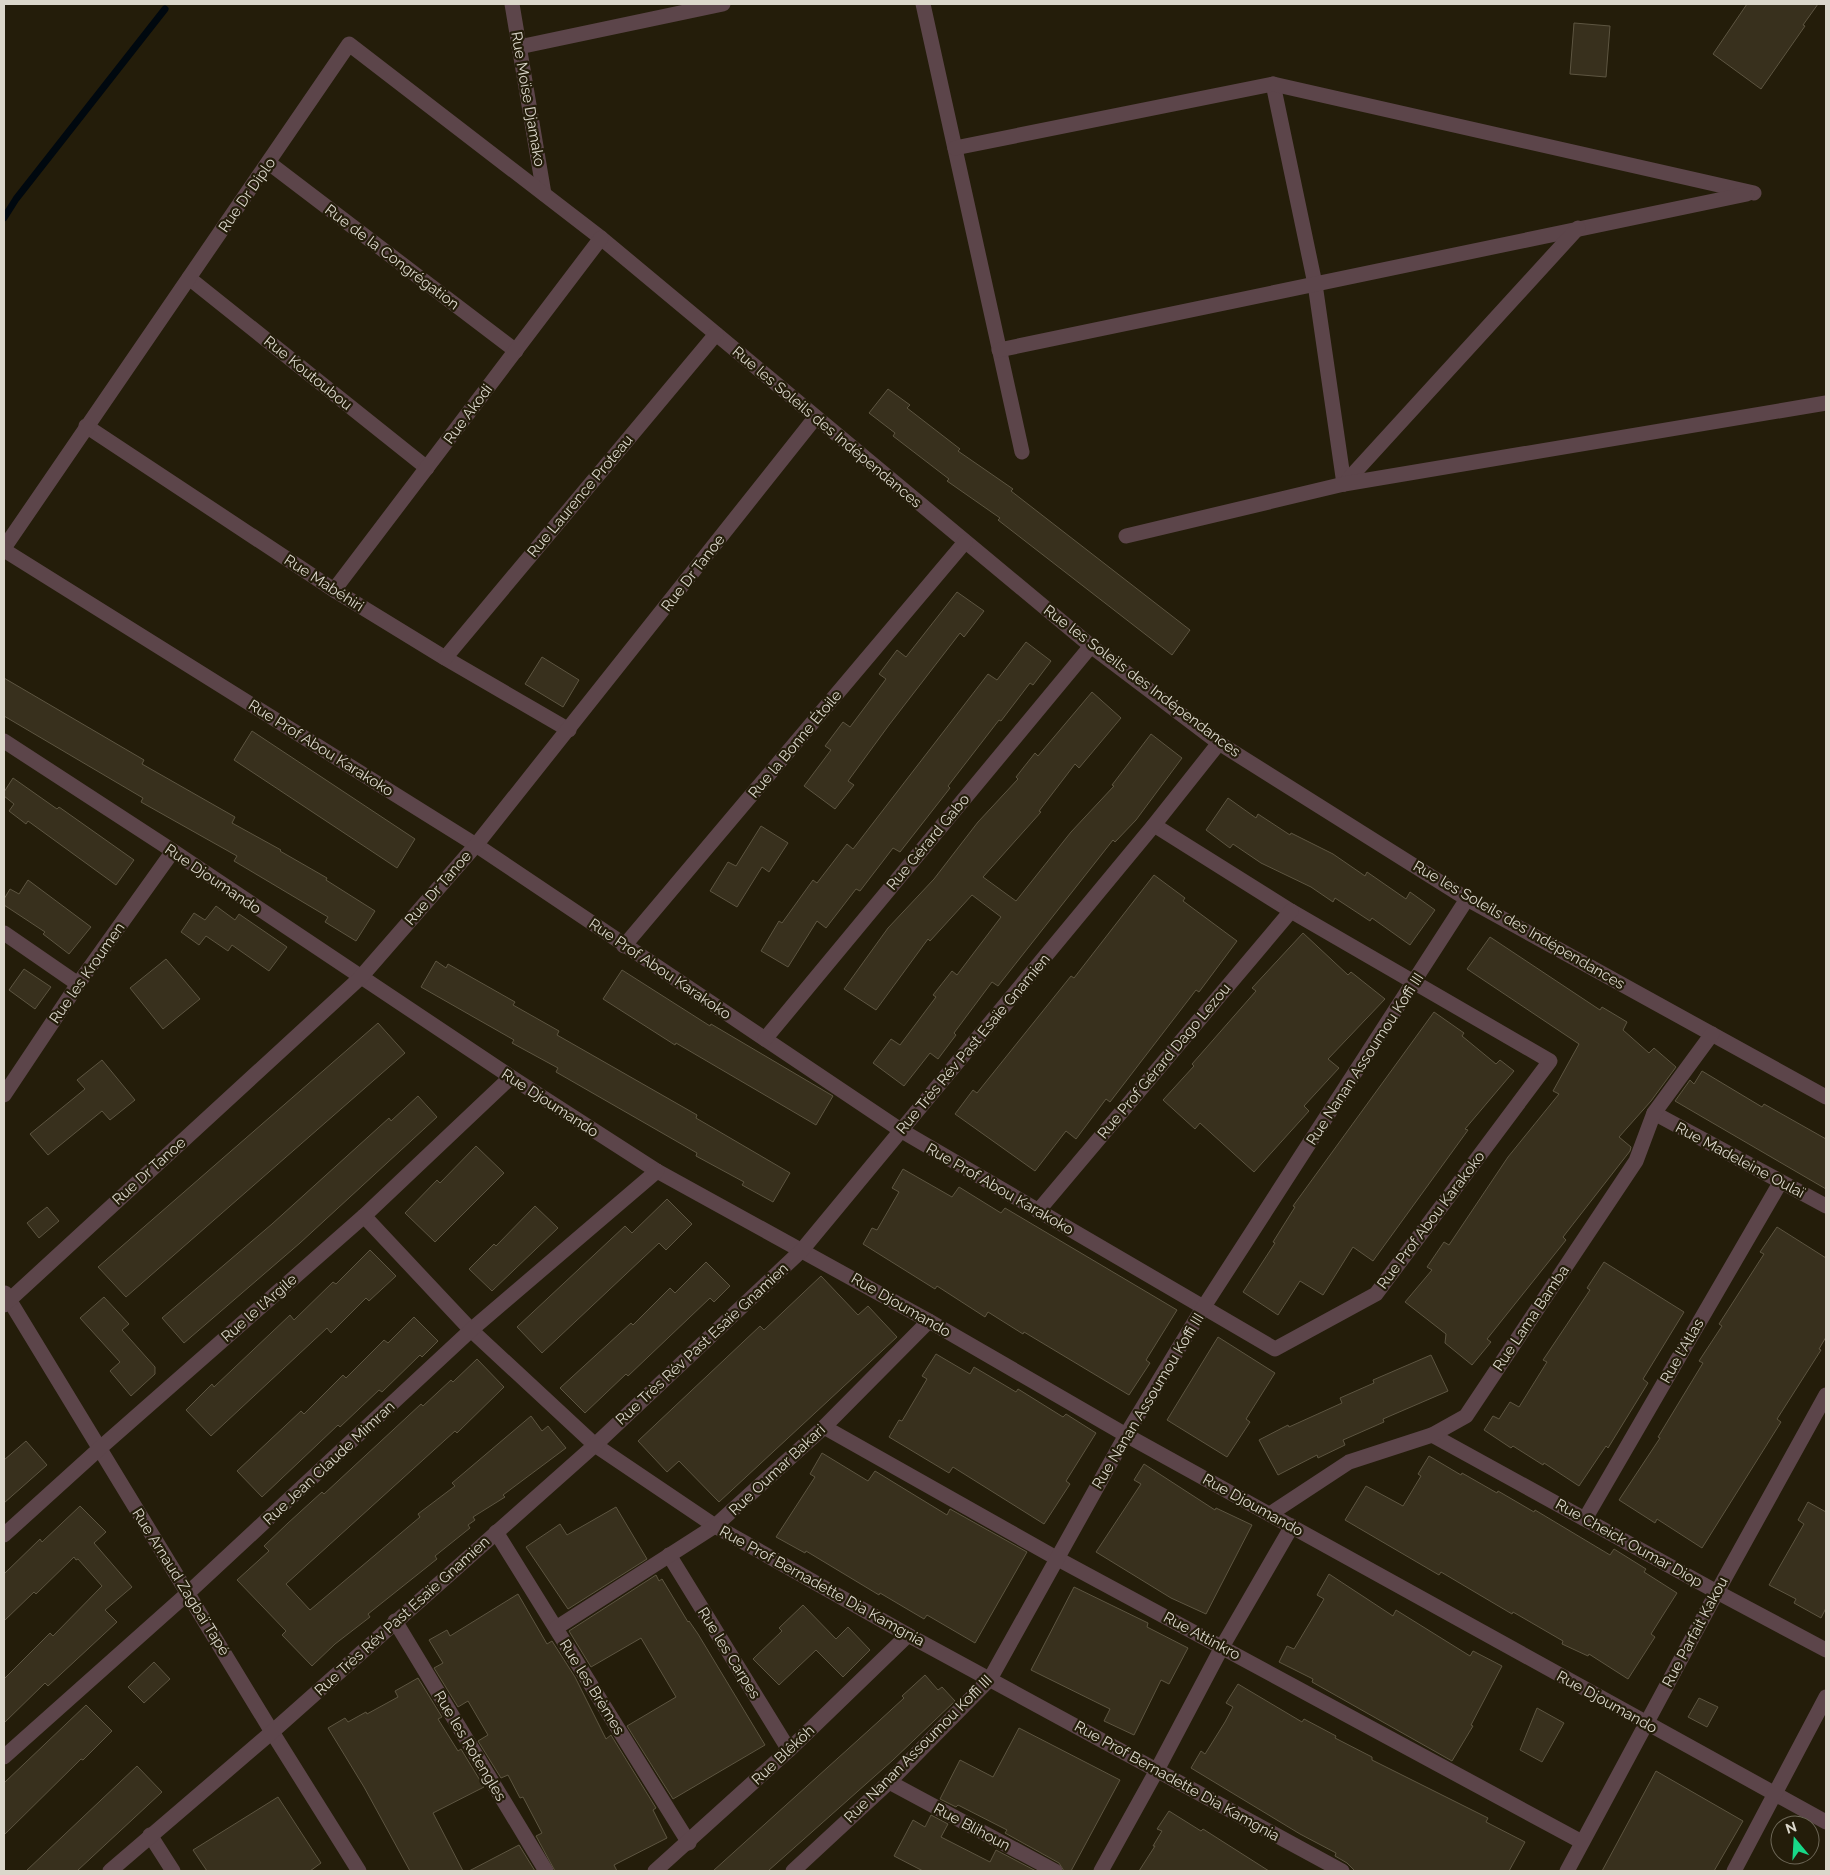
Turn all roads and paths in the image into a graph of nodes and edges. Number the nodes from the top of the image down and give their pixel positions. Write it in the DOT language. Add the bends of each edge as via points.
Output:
graph roads {
  1 [pos="512,4"];
  2 [pos="723,4"];
  3 [pos="923,4"];
  4 [pos="519,47"];
  5 [pos="1272,84"];
  6 [pos="955,148"];
  7 [pos="269,163"];
  8 [pos="544,194"];
  9 [pos="1578,228"];
  10 [pos="602,238"];
  11 [pos="189,278"];
  12 [pos="1315,284"];
  13 [pos="716,334"];
  14 [pos="1000,350"];
  15 [pos="516,351"];
  16 [pos="1826,404"];
  17 [pos="816,418"];
  18 [pos="86,426"];
  19 [pos="1022,452"];
  20 [pos="427,468"];
  21 [pos="1344,484"];
  22 [pos="1126,536"];
  23 [pos="965,542"];
  24 [pos="4,549"];
  25 [pos="334,590"];
  26 [pos="1091,646"];
  27 [pos="445,658"];
  28 [pos="569,730"];
  29 [pos="4,742"];
  30 [pos="1219,743"];
  31 [pos="1154,825"];
  32 [pos="476,846"];
  33 [pos="173,851"];
  34 [pos="1467,899"];
  35 [pos="1291,911"];
  36 [pos="4,933"];
  37 [pos="624,946"];
  38 [pos="360,978"];
  39 [pos="1415,983"];
  40 [pos="78,984"];
  41 [pos="1712,1034"];
  42 [pos="765,1039"];
  43 [pos="510,1077"];
  44 [pos="4,1095"];
  45 [pos="1826,1097"];
  46 [pos="1654,1113"];
  47 [pos="902,1131"];
  48 [pos="656,1171"];
  49 [pos="1780,1183"];
  50 [pos="1826,1206"];
  51 [pos="1038,1211"];
  52 [pos="364,1216"];
  53 [pos="802,1250"];
  54 [pos="5,1299"];
  55 [pos="1203,1308"];
  56 [pos="930,1321"];
  57 [pos="472,1330"];
  58 [pos="1826,1395"];
  59 [pos="824,1427"];
  60 [pos="1126,1435"];
  61 [pos="1432,1435"];
  62 [pos="595,1445"];
  63 [pos="98,1449"];
  64 [pos="1270,1514"];
  65 [pos="1585,1519"];
  66 [pos="715,1526"];
  67 [pos="1292,1526"];
  68 [pos="496,1532"];
  69 [pos="4,1536"];
  70 [pos="669,1556"];
  71 [pos="1058,1559"];
  72 [pos="1716,1592"];
  73 [pos="188,1593"];
  74 [pos="395,1621"];
  75 [pos="556,1628"];
  76 [pos="908,1636"];
  77 [pos="1222,1646"];
  78 [pos="1826,1650"];
  79 [pos="990,1679"];
  80 [pos="1826,1697"];
  81 [pos="1646,1724"];
  82 [pos="272,1732"];
  83 [pos="789,1750"];
  84 [pos="4,1757"];
  85 [pos="1157,1770"];
  86 [pos="889,1782"];
  87 [pos="1774,1794"];
  88 [pos="1826,1822"];
  89 [pos="150,1836"];
  90 [pos="1582,1842"];
  91 [pos="688,1843"];
  92 [pos="796,1870"];
  93 [pos="110,1871"];
  94 [pos="173,1871"];
  95 [pos="359,1871"];
  96 [pos="546,1871"];
  97 [pos="656,1871"];
  98 [pos="1055,1871"];
  99 [pos="1101,1871"];
  100 [pos="1342,1871"];
  101 [pos="1567,1871"];
  102 [pos="1734,1871"];
  1 -- 4 [label="street, Rue Moïse Djamako"];
  2 -- 4 [label="street"];
  3 -- 6 [label="street"];
  4 -- 8 [label="street, Rue Moïse Djamako"];
  5 -- 6 [label="street"];
  5 -- 9 [label="street" via="1754,193"];
  5 -- 12 [label="street"];
  6 -- 14 [label="street"];
  7 -- 8 [label="street, Rue Dr Diplo" via="349,44"];
  7 -- 11 [label="street, Rue Dr Diplo"];
  7 -- 15 [label="street, Rue de la Congrégation"];
  8 -- 10 [label="street, Rue les Soleils des Indépendances"];
  9 -- 12 [label="street"];
  9 -- 21 [label="street"];
  10 -- 13 [label="street, Rue les Soleils des Indépendances"];
  10 -- 15 [label="street, Rue Akodi"];
  11 -- 18 [label="street, Rue Dr Diplo"];
  11 -- 20 [label="street, Rue Koutoubou"];
  12 -- 14 [label="street"];
  12 -- 21 [label="street"];
  13 -- 17 [label="street, Rue les Soleils des Indépendances"];
  13 -- 27 [label="street, Rue Laurence Proteau"];
  14 -- 19 [label="street"];
  15 -- 20 [label="street, Rue Akodi"];
  16 -- 21 [label="street"];
  17 -- 23 [label="street, Rue les Soleils des Indépendances"];
  17 -- 28 [label="street, Rue Dr Tanoe"];
  18 -- 24 [label="street, Rue Dr Diplo"];
  18 -- 25 [label="street, Rue Mabéhiri"];
  20 -- 25 [label="street, Rue Akodi"];
  21 -- 22 [label="street"];
  23 -- 26 [label="street, Rue les Soleils des Indépendances"];
  23 -- 37 [label="street, Rue la Bonne Étoile"];
  24 -- 32 [label="street, Rue Prof Abou Karakoko"];
  25 -- 27 [label="street, Rue Mabéhiri"];
  26 -- 30 [label="street, Rue les Soleils des Indépendances"];
  26 -- 42 [label="street, Rue Gérard Gabo"];
  27 -- 28 [label="street, Rue Mabéhiri"];
  28 -- 32 [label="street, Rue Dr Tanoe"];
  29 -- 33 [label="street, Rue Djoumando"];
  30 -- 31 [label="street, Rue Très Rév Past Esaïe Gnamien"];
  30 -- 34 [label="street, Rue les Soleils des Indépendances"];
  31 -- 35 [label="street, Rue Prof Abou Karakoko"];
  31 -- 47 [label="street, Rue Très Rév Past Esaïe Gnamien"];
  32 -- 37 [label="street, Rue Prof Abou Karakoko"];
  32 -- 38 [label="street, Rue Dr Tanoe"];
  33 -- 38 [label="street, Rue Djoumando"];
  33 -- 40 [label="street, Rue les Kroumen"];
  34 -- 39 [label="street, Rue Nanan Assoumou Koffi III"];
  34 -- 41 [label="street, Rue les Soleils des Indépendances"];
  35 -- 39 [label="street, Rue Prof Abou Karakoko"];
  35 -- 51 [label="street, Rue Prof Gérard Dago Lezou"];
  36 -- 40 [label="street"];
  37 -- 42 [label="street, Rue Prof Abou Karakoko"];
  38 -- 43 [label="street, Rue Djoumando"];
  38 -- 54 [label="street, Rue Dr Tanoe"];
  39 -- 55 [label="street, Rue Nanan Assoumou Koffi III"];
  39 -- 55 [label="street, Rue Prof Abou Karakoko" via="1550,1061 1376,1294 1275,1349"];
  40 -- 44 [label="street, Rue les Kroumen"];
  41 -- 45 [label="street, Rue les Soleils des Indépendances"];
  41 -- 46 [label="street, Rue Lama Bamba"];
  42 -- 47 [label="street, Rue Prof Abou Karakoko"];
  43 -- 48 [label="street, Rue Djoumando"];
  43 -- 52 [label="street, Rue le l'Argile"];
  46 -- 49 [label="street, Rue Madeleine Oulaï"];
  46 -- 61 [label="street, Rue Lama Bamba" via="1636,1162 1466,1416"];
  47 -- 51 [label="street, Rue Prof Abou Karakoko"];
  47 -- 53 [label="street, Rue Très Rév Past Esaïe Gnamien"];
  48 -- 53 [label="street, Rue Djoumando"];
  48 -- 57 [label="street, Rue Jean Claude Mimran"];
  49 -- 50 [label="street, Rue Madeleine Oulaï"];
  49 -- 65 [label="street, Rue l'Atlas"];
  51 -- 55 [label="street, Rue Prof Abou Karakoko"];
  52 -- 57 [label="street, Rue Prof Bernadette Dia Kamgnia"];
  52 -- 63 [label="street, Rue le l'Argile"];
  53 -- 56 [label="street, Rue Djoumando"];
  53 -- 62 [label="street, Rue Très Rév Past Esaïe Gnamien"];
  54 -- 63 [label="street, Rue Arnaud Zagbaï Tapé"];
  55 -- 60 [label="street, Rue Nanan Assoumou Koffi III"];
  56 -- 59 [label="street, Rue Oumar Bakari"];
  56 -- 60 [label="street, Rue Djoumando"];
  57 -- 62 [label="street, Rue Prof Bernadette Dia Kamgnia"];
  57 -- 73 [label="street, Rue Jean Claude Mimran"];
  58 -- 72 [label="street, Rue Parfait Kakou"];
  59 -- 66 [label="street, Rue Oumar Bakari"];
  59 -- 71 [label="street, Rue Attinkro"];
  60 -- 64 [label="street, Rue Djoumando"];
  60 -- 71 [label="street, Rue Nanan Assoumou Koffi III"];
  61 -- 64 [label="street, Rue Lama Bamba" via="1349,1462"];
  61 -- 65 [label="street, Rue Cheick Oumar Diop"];
  62 -- 66 [label="street, Rue Prof Bernadette Dia Kamgnia"];
  62 -- 68 [label="street, Rue Très Rév Past Esaïe Gnamien"];
  63 -- 69 [label="street, Rue le l'Argile"];
  63 -- 73 [label="street, Rue Arnaud Zagbaï Tapé"];
  64 -- 67 [label="street, Rue Djoumando"];
  65 -- 72 [label="street, Rue Cheick Oumar Diop"];
  66 -- 70 [label="street, Rue Oumar Bakari"];
  66 -- 76 [label="street, Rue Prof Bernadette Dia Kamgnia"];
  67 -- 77 [label="street"];
  67 -- 81 [label="street, Rue Djoumando"];
  68 -- 74 [label="street, Rue Très Rév Past Esaïe Gnamien"];
  68 -- 75 [label="street, Rue les Brèmes"];
  70 -- 75 [label="street, Rue Oumar Bakari"];
  70 -- 83 [label="street, Rue les Carpes"];
  71 -- 77 [label="street, Rue Attinkro"];
  71 -- 79 [label="street, Rue Nanan Assoumou Koffi III"];
  72 -- 78 [label="street, Rue Cheick Oumar Diop"];
  72 -- 81 [label="street, Rue Parfait Kakou"];
  73 -- 82 [label="street, Rue Arnaud Zagbaï Tapé"];
  73 -- 84 [label="street, Rue Jean Claude Mimran"];
  74 -- 82 [label="street, Rue Très Rév Past Esaïe Gnamien"];
  74 -- 96 [label="street, Rue les Rotengles"];
  75 -- 91 [label="street, Rue les Brèmes"];
  76 -- 79 [label="street, Rue Prof Bernadette Dia Kamgnia"];
  76 -- 83 [label="street, Rue Blêkôh"];
  77 -- 85 [label="street"];
  77 -- 90 [label="street, Rue Attinkro"];
  79 -- 85 [label="street, Rue Prof Bernadette Dia Kamgnia"];
  79 -- 86 [label="street, Rue Nanan Assoumou Koffi III"];
  80 -- 87 [label="street"];
  81 -- 87 [label="street, Rue Djoumando"];
  81 -- 90 [label="street, Rue Parfait Kakou"];
  82 -- 89 [label="street, Rue Très Rév Past Esaïe Gnamien"];
  82 -- 95 [label="street, Rue Arnaud Zagbaï Tapé"];
  83 -- 91 [label="street, Rue Blêkôh"];
  85 -- 99 [label="street"];
  85 -- 100 [label="street, Rue Prof Bernadette Dia Kamgnia"];
  86 -- 92 [label="street, Rue Nanan Assoumou Koffi III"];
  86 -- 98 [label="street, Rue Blihoun"];
  87 -- 88 [label="street, Rue Djoumando"];
  87 -- 102 [label="street"];
  89 -- 93 [label="street, Rue Très Rév Past Esaïe Gnamien"];
  89 -- 94 [label="street"];
  90 -- 101 [label="street, Rue Parfait Kakou"];
  91 -- 97 [label="street, Rue Blêkôh"];
}
